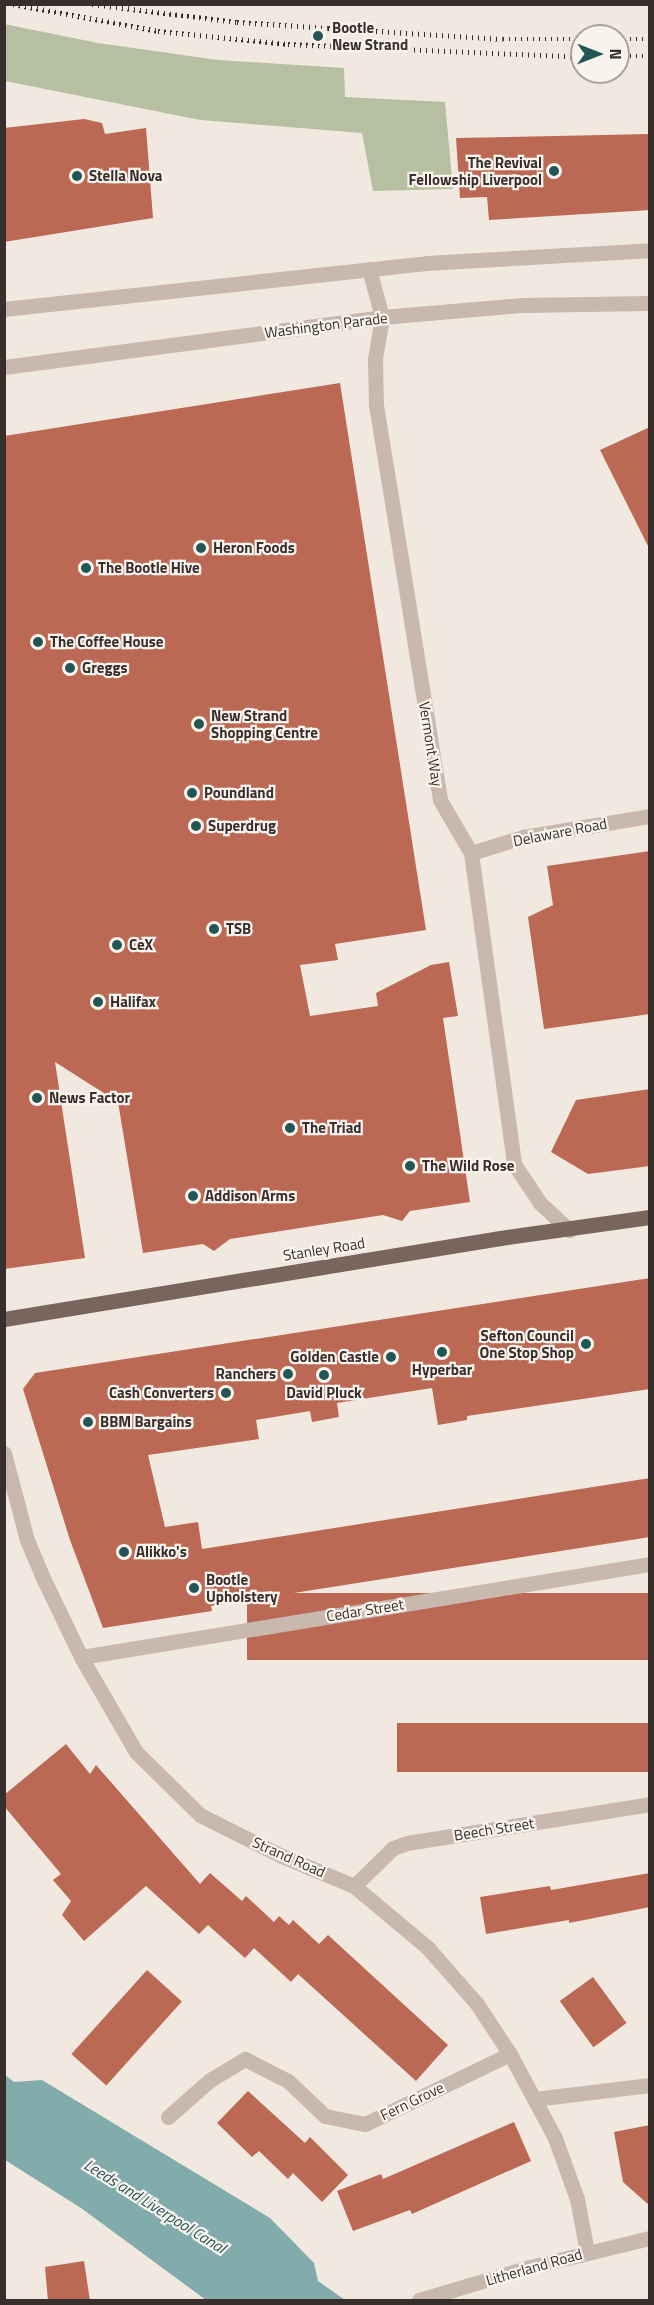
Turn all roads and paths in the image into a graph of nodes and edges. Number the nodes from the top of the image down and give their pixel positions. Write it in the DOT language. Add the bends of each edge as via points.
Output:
graph roads {
  1 [pos="650,250"];
  2 [pos="369,268"];
  3 [pos="650,303"];
  4 [pos="4,309"];
  5 [pos="382,317"];
  6 [pos="4,367"];
  7 [pos="650,816"];
  8 [pos="471,853"];
  9 [pos="650,1217"];
  10 [pos="569,1230"];
  11 [pos="4,1319"];
  12 [pos="4,1453"];
  13 [pos="650,1564"];
  14 [pos="81,1657"];
  15 [pos="650,1804"];
  16 [pos="354,1886"];
  17 [pos="510,2054"];
  18 [pos="650,2085"];
  19 [pos="534,2099"];
  20 [pos="168,2116"];
  21 [pos="650,2238"];
  22 [pos="587,2252"];
  23 [pos="419,2301"];
  1 -- 2 [label="street"];
  2 -- 4 [label="street"];
  2 -- 5 [label="street, Vermont Way"];
  3 -- 5 [label="street, Washington Parade" via="523,305"];
  5 -- 6 [label="street, Washington Parade"];
  5 -- 8 [label="street, Vermont Way" via="375,359 376,405 436,777 440,800"];
  7 -- 8 [label="street, Delaware Road" via="523,837"];
  8 -- 10 [label="street, Vermont Way" via="514,1164 540,1203"];
  9 -- 10 [label="main road, Stanley Road"];
  10 -- 11 [label="main road, Stanley Road"];
  12 -- 14 [label="street, Strand Road" via="27,1540"];
  13 -- 14 [label="street, Cedar Street"];
  14 -- 16 [label="street, Strand Road" via="136,1752 200,1815"];
  15 -- 16 [label="street, Beech Street" via="407,1843 393,1848"];
  16 -- 17 [label="street, Strand Road" via="427,1947 477,2004"];
  17 -- 19 [label="street, Strand Road"];
  17 -- 20 [label="street, Fern Grove" via="365,2124 325,2115 288,2081 245,2059 210,2080"];
  18 -- 19 [label="street"];
  19 -- 22 [label="street, Strand Road" via="555,2138 577,2199"];
  21 -- 22 [label="street, Litherland Road"];
  22 -- 23 [label="street, Litherland Road"];
}
